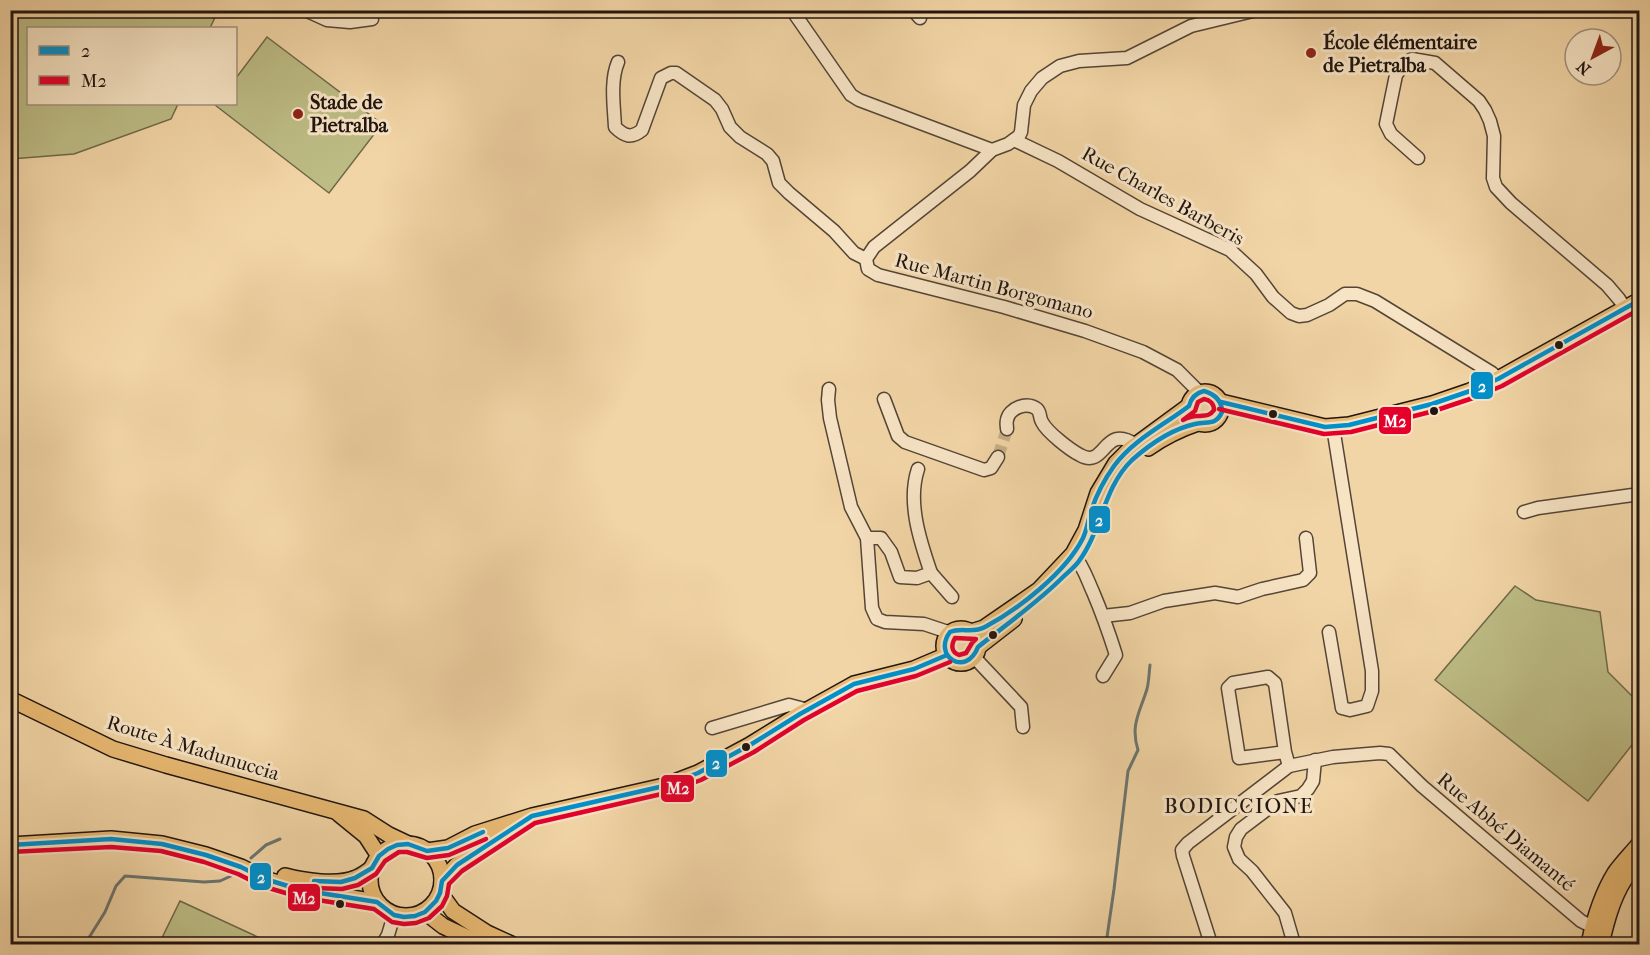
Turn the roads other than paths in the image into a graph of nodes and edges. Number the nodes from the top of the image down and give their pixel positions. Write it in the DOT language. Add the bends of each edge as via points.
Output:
graph roads {
  1 [pos="305,10"];
  2 [pos="792,10"];
  3 [pos="1257,10"];
  4 [pos="372,20"];
  5 [pos="618,62"];
  6 [pos="1014,140"];
  7 [pos="992,150"];
  8 [pos="1418,158"];
  9 [pos="866,259"];
  10 [pos="1640,300"];
  11 [pos="1625,308"];
  12 [pos="1498,379"];
  13 [pos="829,389"];
  14 [pos="1199,392"];
  15 [pos="884,399"];
  16 [pos="1221,402"];
  17 [pos="1188,406"];
  18 [pos="1198,423"];
  19 [pos="1333,427"];
  20 [pos="1007,429"];
  21 [pos="1136,445"];
  22 [pos="998,457"];
  23 [pos="918,469"];
  24 [pos="1640,494"];
  25 [pos="1524,512"];
  26 [pos="867,538"];
  27 [pos="1306,538"];
  28 [pos="1076,557"];
  29 [pos="931,573"];
  30 [pos="952,597"];
  31 [pos="1103,616"];
  32 [pos="971,632"];
  33 [pos="1329,632"];
  34 [pos="951,633"];
  35 [pos="976,652"];
  36 [pos="947,655"];
  37 [pos="1103,676"];
  38 [pos="10,699"];
  39 [pos="808,710"];
  40 [pos="1023,727"];
  41 [pos="712,728"];
  42 [pos="1285,752"];
  43 [pos="1315,760"];
  44 [pos="1289,766"];
  45 [pos="334,810"];
  46 [pos="532,816"];
  47 [pos="1640,843"];
  48 [pos="10,844"];
  49 [pos="408,844"];
  50 [pos="427,850"];
  51 [pos="1640,861"];
  52 [pos="376,862"];
  53 [pos="241,867"];
  54 [pos="441,887"];
  55 [pos="377,902"];
  56 [pos="425,912"];
  57 [pos="394,915"];
  58 [pos="1599,934"];
  59 [pos="383,945"];
  60 [pos="481,945"];
  61 [pos="511,945"];
  62 [pos="1210,945"];
  63 [pos="1294,945"];
  64 [pos="1589,945"];
  1 -- 4 [label="street" via="327,20"];
  2 -- 7 [label="street" via="858,100"];
  3 -- 6 [label="street" via="1191,27 1127,58 1060,66 1031,91 1024,105 1021,132"];
  5 -- 9 [label="street" via="614,71 614,115 615,127 620,132 629,136 642,130 661,78 676,73 715,100 730,127 767,154 779,183 854,253"];
  6 -- 7 [label="street, Rue Martin Borgomano"];
  6 -- 12 [label="street, Rue Charles Barberis" via="1140,209 1230,249 1291,313 1307,315 1345,294 1357,294 1375,301"];
  7 -- 9 [label="street, Rue Martin Borgomano" via="874,247"];
  8 -- 11 [label="street" via="1391,134 1386,124 1396,75 1412,59 1435,63 1479,101 1494,136 1496,187 1607,285"];
  9 -- 14 [label="street, Rue Martin Borgomano" via="868,269 878,275 1004,307 1143,352 1177,370"];
  10 -- 11 [label="main road"];
  11 -- 12 [label="main road"];
  12 -- 19 [label="main road" via="1432,404"];
  13 -- 26 [label="street" via="830,418 850,507"];
  14 -- 16 [label="main road" via="1210,392"];
  14 -- 17 [label="main road"];
  15 -- 22 [label="street" via="898,436 905,442 984,470 991,468"];
  16 -- 18 [label="main road" via="1221,413 1214,422"];
  16 -- 19 [label="main road"];
  17 -- 18 [label="main road"];
  17 -- 21 [label="main road"];
  18 -- 28 [label="main road" via="1161,439 1125,466 1116,478 1092,536"];
  19 -- 33 [label="street" via="1372,671 1367,706 1342,708"];
  20 -- 21 [label="street" via="1012,411 1030,406 1040,413 1051,432 1085,458 1094,458 1113,439 1129,440"];
  21 -- 28 [label="main road" via="1106,477"];
  23 -- 29 [label="street" via="914,481 915,506 919,537"];
  24 -- 25 [label="street"];
  26 -- 29 [label="street" via="881,538 900,577 917,578"];
  26 -- 34 [label="street" via="872,608 877,619 924,624"];
  27 -- 31 [label="street" via="1310,573 1303,580 1238,597 1215,593"];
  28 -- 31 [label="street"];
  28 -- 32 [label="main road" via="1039,590 984,628"];
  28 -- 35 [label="main road" via="1047,594"];
  29 -- 30 [label="street"];
  31 -- 37 [label="street" via="1116,655"];
  32 -- 34 [label="main road" via="961,629"];
  32 -- 35 [label="main road" via="977,641"];
  34 -- 36 [label="main road" via="945,641"];
  35 -- 36 [label="main road" via="965,663 955,662"];
  35 -- 40 [label="street" via="1021,706"];
  36 -- 39 [label="main road" via="914,669 854,684"];
  38 -- 45 [label="main road, Route À Madunuccia" via="113,749"];
  39 -- 41 [label="street" via="789,705"];
  39 -- 46 [label="main road" via="698,773 664,786"];
  42 -- 42 [label="street" via="1275,683 1268,677 1233,683 1228,688 1239,758"];
  42 -- 44 [label="street"];
  43 -- 44 [label="street"];
  43 -- 58 [label="street, Rue Abbé Diamanté" via="1389,754"];
  43 -- 63 [label="street" via="1308,789 1301,796 1278,801 1241,829 1234,847 1239,859 1285,913"];
  44 -- 62 [label="street" via="1182,850"];
  45 -- 49 [label="main road, Route À Madunuccia" via="364,819"];
  45 -- 52 [label="main road, Route À Madunuccia" via="366,836"];
  46 -- 50 [label="main road" via="475,834 448,848"];
  46 -- 54 [label="main road" via="457,865"];
  47 -- 58 [label="main road" via="1615,873 1606,891"];
  48 -- 53 [label="main road" via="111,839 162,844"];
  49 -- 50 [label="main road"];
  49 -- 52 [label="main road" via="388,849"];
  50 -- 54 [label="main road" via="439,865"];
  51 -- 58 [label="main road" via="1624,881"];
  52 -- 53 [label="main road" via="355,878 341,882 298,880"];
  52 -- 55 [label="main road" via="370,886"];
  53 -- 55 [label="main road" via="301,890"];
  54 -- 56 [label="main road" via="436,901"];
  54 -- 61 [label="main road" via="453,911"];
  55 -- 57 [label="main road"];
  56 -- 57 [label="main road" via="415,916"];
  56 -- 60 [label="main road"];
  57 -- 59 [label="street"];
  58 -- 64 [label="main road"];
}
